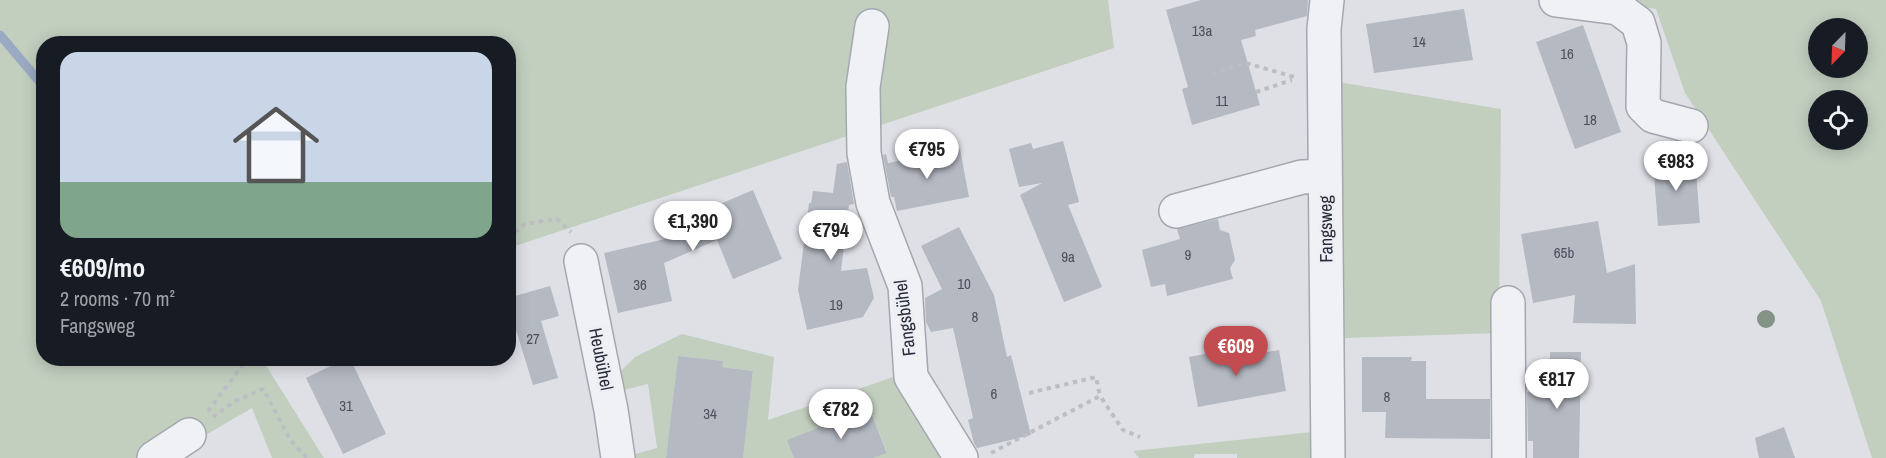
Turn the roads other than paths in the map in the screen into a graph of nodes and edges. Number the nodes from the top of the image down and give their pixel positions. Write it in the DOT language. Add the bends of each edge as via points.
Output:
graph roads {
  1 [pos="1327,0"];
  2 [pos="1556,0"];
  3 [pos="872,26"];
  4 [pos="1691,126"];
  5 [pos="1325,176"];
  6 [pos="1176,211"];
  7 [pos="581,261"];
  8 [pos="1508,303"];
  9 [pos="189,435"];
  10 [pos="154,458"];
  11 [pos="618,458"];
  12 [pos="961,458"];
  13 [pos="1328,458"];
  14 [pos="1509,458"];
  1 -- 5 [label="street, Fangsweg"];
  2 -- 4 [label="street" via="1618,8 1638,23 1644,43 1643,106 1653,117"];
  3 -- 12 [label="street, Fangsbühel" via="863,87 864,153 873,203 905,286 911,377"];
  5 -- 6 [label="street" via="1302,177"];
  5 -- 13 [label="street, Fangsweg"];
  7 -- 11 [label="street, Heubühel"];
  8 -- 14 [label="street"];
  9 -- 10 [label="street"];
}
